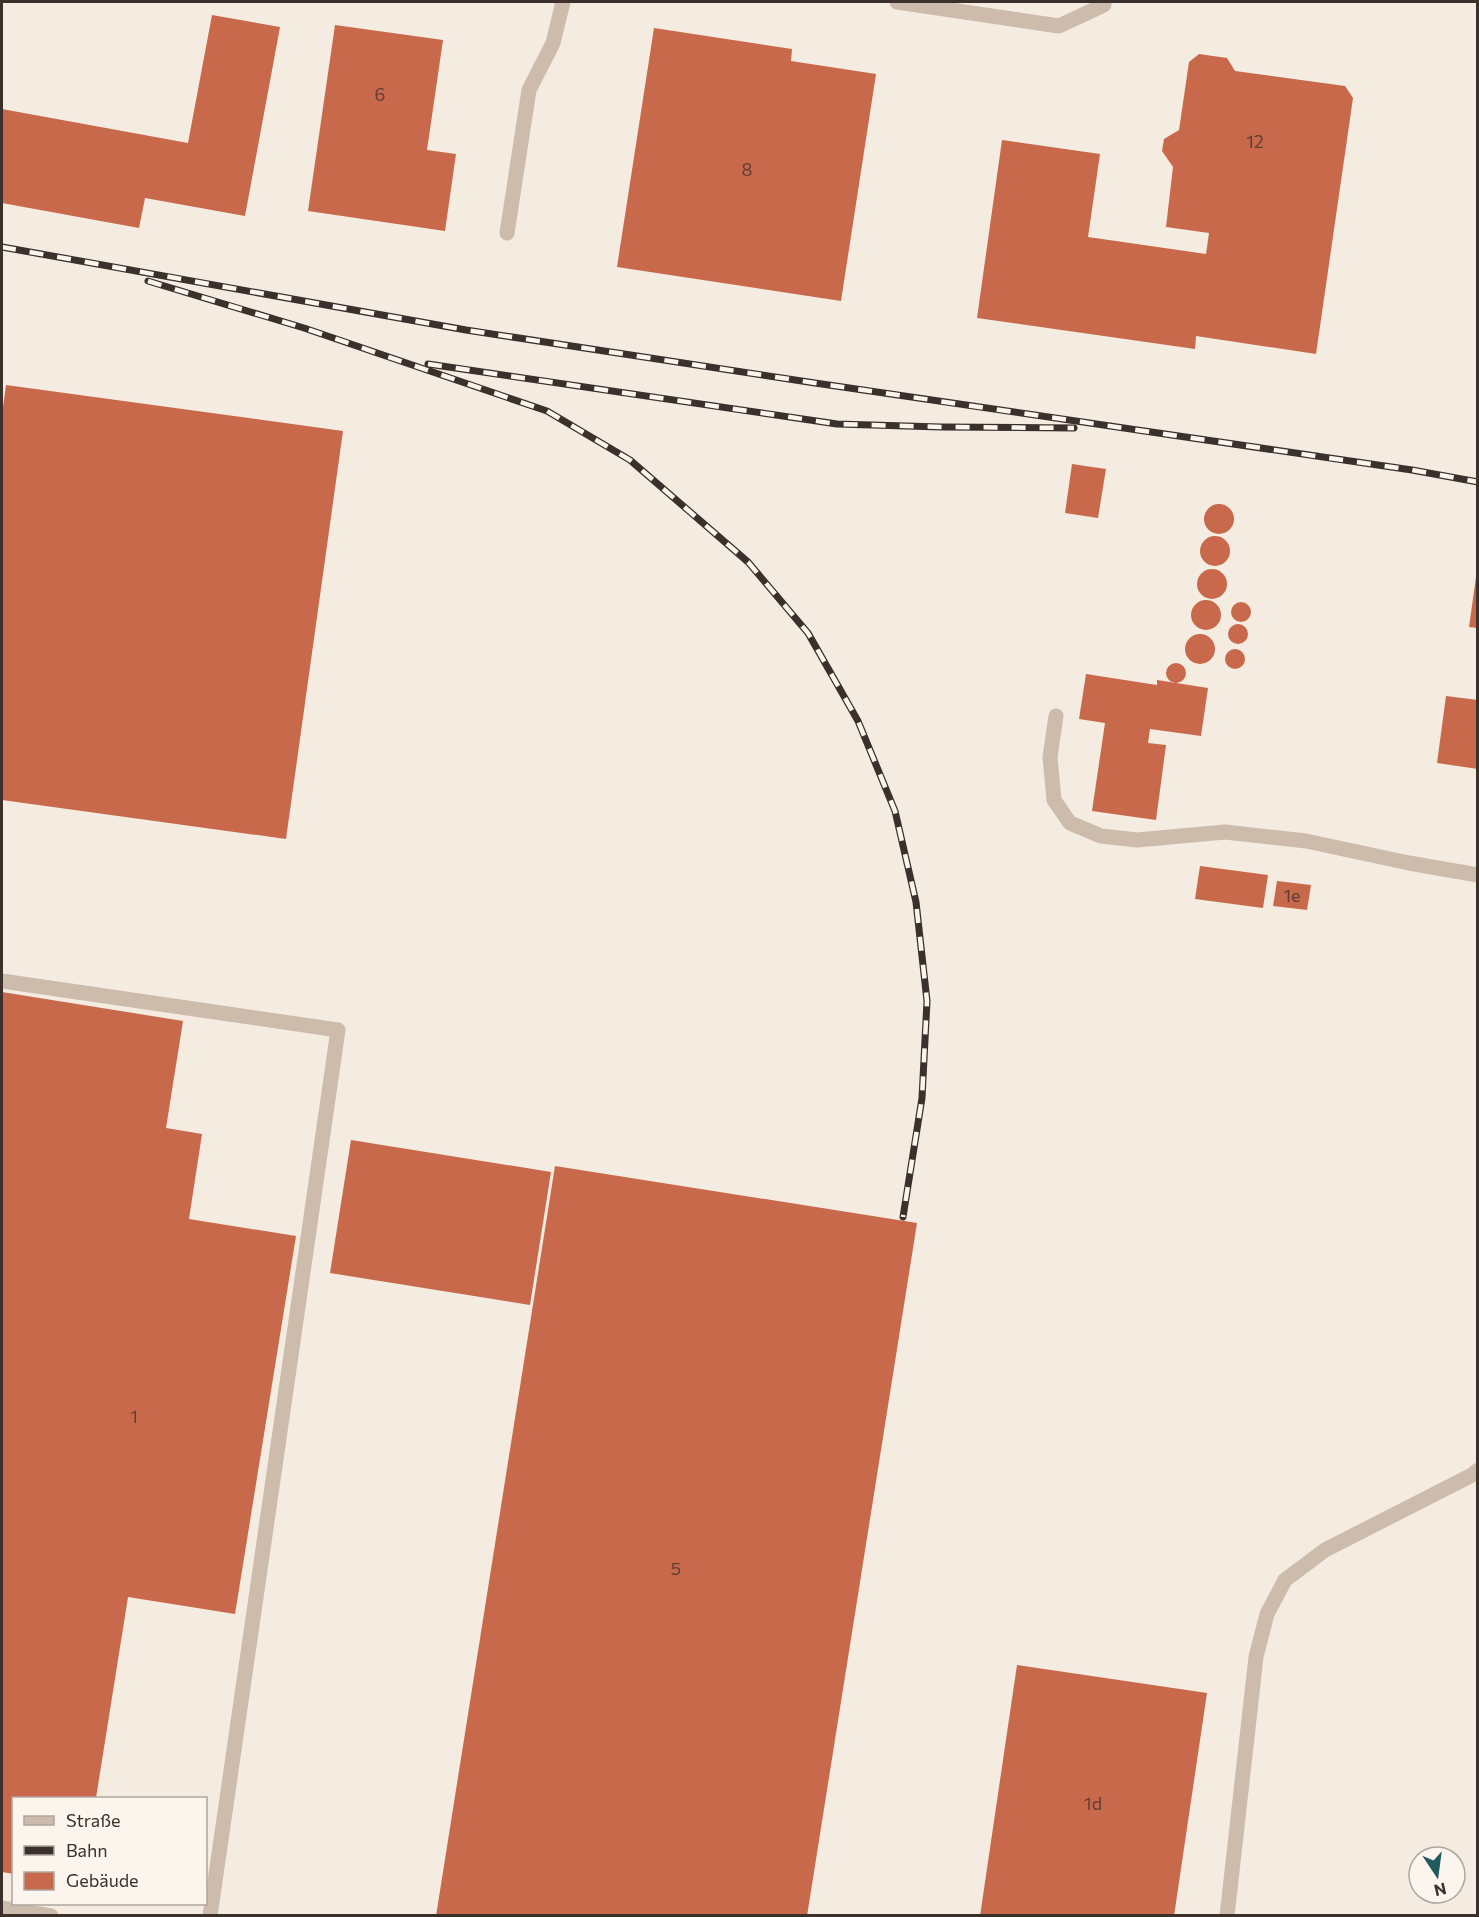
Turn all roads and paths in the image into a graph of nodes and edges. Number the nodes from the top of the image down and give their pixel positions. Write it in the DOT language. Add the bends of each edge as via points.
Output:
graph roads {
  1 [pos="562,2"];
  2 [pos="897,2"];
  3 [pos="925,4"];
  4 [pos="1104,4"];
  5 [pos="507,233"];
  6 [pos="1056,716"];
  7 [pos="1478,875"];
  8 [pos="2,981"];
  9 [pos="1478,1470"];
  10 [pos="2,1908"];
  11 [pos="51,1916"];
  12 [pos="210,1916"];
  13 [pos="1227,1916"];
  1 -- 5 [label="street" via="553,43 529,90"];
  2 -- 3 [label="street"];
  3 -- 4 [label="street" via="1059,26"];
  6 -- 7 [label="street" via="1050,757 1054,800 1070,823 1101,836 1137,840 1225,832 1306,841"];
  8 -- 12 [label="street" via="338,1030"];
  9 -- 13 [label="street" via="1325,1550 1285,1580 1267,1614 1256,1658"];
  10 -- 11 [label="street"];
}
